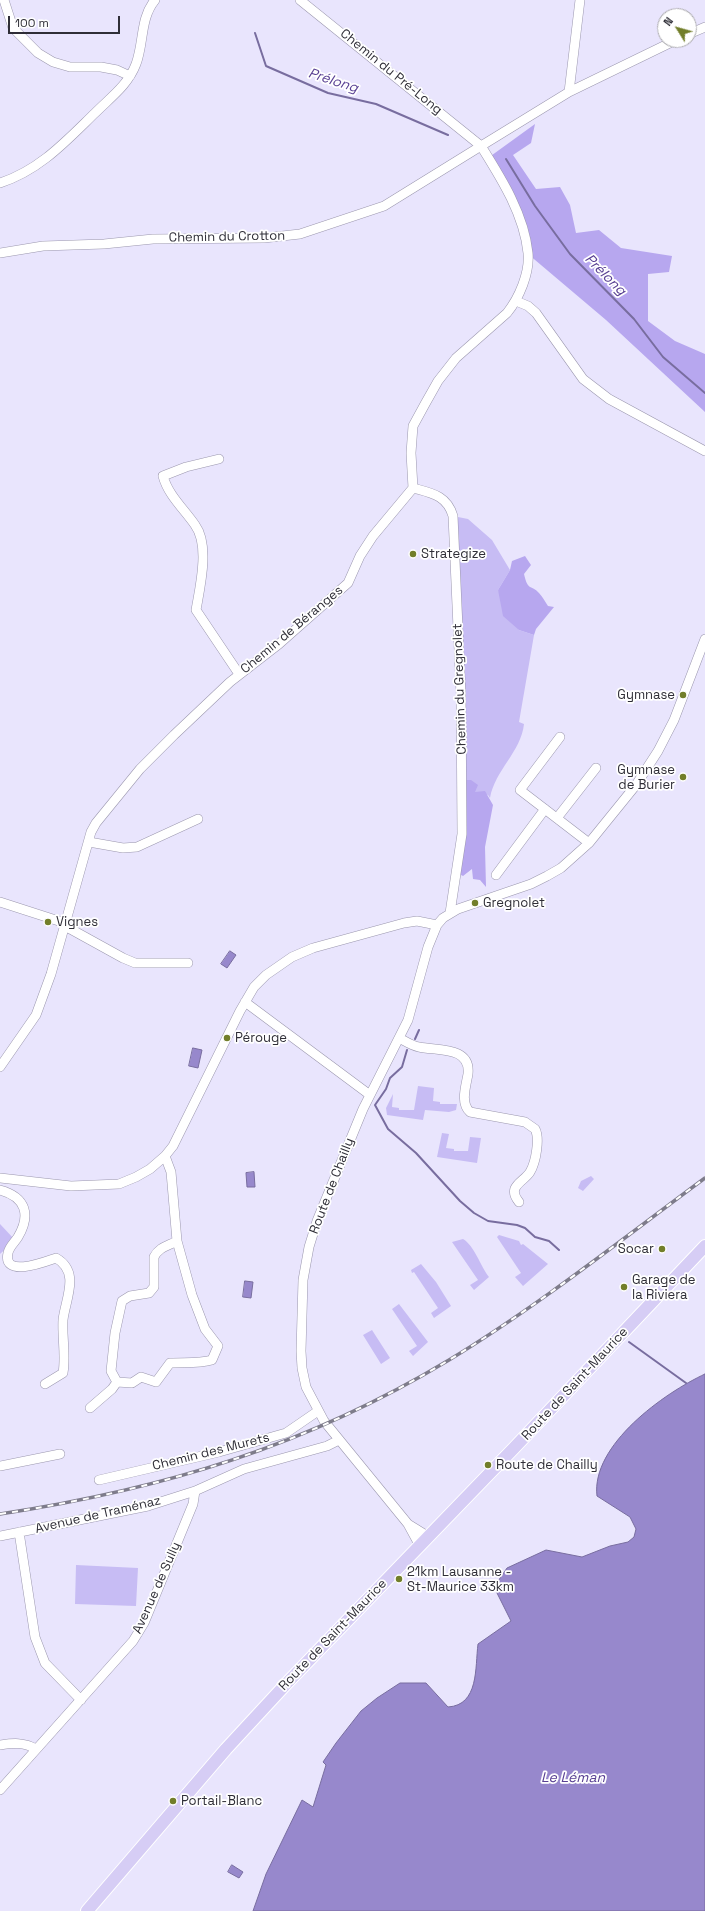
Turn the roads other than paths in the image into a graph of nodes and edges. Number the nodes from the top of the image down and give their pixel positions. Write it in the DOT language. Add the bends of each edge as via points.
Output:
graph roads {
  1 [pos="4,0"];
  2 [pos="155,0"];
  3 [pos="300,0"];
  4 [pos="580,0"];
  5 [pos="660,48"];
  6 [pos="130,76"];
  7 [pos="569,92"];
  8 [pos="481,146"];
  9 [pos="0,183"];
  10 [pos="0,253"];
  11 [pos="516,301"];
  12 [pos="705,451"];
  13 [pos="219,459"];
  14 [pos="413,488"];
  15 [pos="705,638"];
  16 [pos="239,674"];
  17 [pos="560,737"];
  18 [pos="596,768"];
  19 [pos="546,810"];
  20 [pos="557,818"];
  21 [pos="198,819"];
  22 [pos="89,842"];
  23 [pos="589,842"];
  24 [pos="496,875"];
  25 [pos="0,902"];
  26 [pos="450,913"];
  27 [pos="65,924"];
  28 [pos="437,925"];
  29 [pos="188,963"];
  30 [pos="245,1002"];
  31 [pos="399,1038"];
  32 [pos="0,1067"];
  33 [pos="370,1094"];
  34 [pos="165,1156"];
  35 [pos="0,1178"];
  36 [pos="0,1190"];
  37 [pos="519,1202"];
  38 [pos="177,1241"];
  39 [pos="705,1246"];
  40 [pos="117,1382"];
  41 [pos="45,1384"];
  42 [pos="90,1408"];
  43 [pos="318,1411"];
  44 [pos="340,1440"];
  45 [pos="60,1454"];
  46 [pos="0,1466"];
  47 [pos="99,1480"];
  48 [pos="195,1491"];
  49 [pos="408,1524"];
  50 [pos="19,1532"];
  51 [pos="0,1536"];
  52 [pos="429,1537"];
  53 [pos="420,1546"];
  54 [pos="81,1700"];
  55 [pos="0,1745"];
  56 [pos="36,1749"];
  57 [pos="0,1790"];
  58 [pos="86,1911"];
  1 -- 6 [label="street" via="13,28 38,53 53,62 70,67 101,67"];
  2 -- 6 [label="street" via="150,6 143,27 138,55"];
  3 -- 8 [label="street, Chemin du Pré-Long"];
  4 -- 7 [label="street"];
  5 -- 7 [label="street"];
  6 -- 9 [label="street" via="58,150 28,171"];
  7 -- 8 [label="street"];
  8 -- 10 [label="street, Chemin du Crotton" via="384,206 300,234 264,238 153,239 43,246"];
  8 -- 11 [label="street" via="505,184 526,240 528,266"];
  11 -- 12 [label="street" via="536,313 579,374 602,394"];
  11 -- 14 [label="street" via="508,313 456,358 438,381 425,404 414,426 411,453"];
  13 -- 16 [label="street" via="163,476 181,508 197,526 204,553 196,610"];
  14 -- 16 [label="street, Chemin de Béranges" via="364,550 348,583 279,644"];
  14 -- 26 [label="street, Chemin du Gregnolet" via="442,498 451,508 453,516 461,694 462,834"];
  15 -- 23 [label="street, Route de Chailly" via="674,720 660,747 634,788"];
  16 -- 22 [label="street, Chemin de Béranges" via="140,769 96,823"];
  17 -- 19 [label="street" via="520,790"];
  18 -- 20 [label="street"];
  19 -- 20 [label="street"];
  19 -- 24 [label="street"];
  20 -- 23 [label="street"];
  21 -- 22 [label="street" via="137,847 123,848"];
  22 -- 27 [label="street, Chemin de Béranges"];
  23 -- 26 [label="street, Route de Chailly" via="562,868 547,876"];
  25 -- 27 [label="street"];
  26 -- 28 [label="street, Route de Chailly"];
  27 -- 29 [label="street" via="135,963"];
  27 -- 32 [label="street, Chemin de Béranges" via="36,1015"];
  28 -- 30 [label="street" via="417,921 404,923 313,948 278,965 254,987"];
  28 -- 31 [label="street, Route de Chailly" via="428,947 412,1007"];
  30 -- 33 [label="street"];
  30 -- 34 [label="street" via="181,1131"];
  31 -- 33 [label="street, Route de Chailly"];
  31 -- 37 [label="street" via="418,1047 456,1052 463,1056 468,1066 465,1102 470,1112 525,1122 535,1129 537,1136 533,1166 515,1190"];
  33 -- 43 [label="street, Route de Chailly" via="317,1221 306,1258 301,1361 306,1387"];
  34 -- 35 [label="street" via="136,1178 119,1184 72,1186"];
  34 -- 38 [label="street" via="172,1172"];
  36 -- 41 [label="street" via="20,1200 26,1217 19,1236 8,1252 11,1263 16,1267 25,1268 56,1258 63,1262 68,1273 71,1287 63,1321 63,1373"];
  38 -- 40 [label="street" via="156,1253 154,1287 149,1293 130,1296 122,1301 116,1325 111,1371"];
  38 -- 40 [label="street" via="192,1295 205,1329 218,1346 215,1354 212,1360 201,1363 170,1363 156,1382 141,1377 132,1383"];
  39 -- 52 [label="main road, Route de Saint-Maurice"];
  40 -- 42 [label="street"];
  43 -- 44 [label="street, Route de Chailly"];
  43 -- 47 [label="street, Chemin des Murets" via="286,1433 219,1452"];
  44 -- 48 [label="street" via="244,1469"];
  44 -- 49 [label="street, Route de Chailly"];
  45 -- 46 [label="street"];
  48 -- 50 [label="street, Avenue de Traménaz" via="141,1507"];
  48 -- 54 [label="street, Avenue de Sully" via="193,1504 144,1623 129,1646"];
  49 -- 52 [label="street, Route de Chailly"];
  49 -- 53 [label="street, Route de Chailly"];
  50 -- 51 [label="street, Avenue de Traménaz"];
  50 -- 54 [label="street" via="35,1637 45,1663"];
  52 -- 53 [label="main road, Route de Saint-Maurice"];
  53 -- 58 [label="main road, Route de Saint-Maurice" via="246,1727"];
  54 -- 56 [label="street, Avenue de Sully"];
  55 -- 56 [label="street" via="20,1744"];
  56 -- 57 [label="street, Avenue de Sully"];
}
